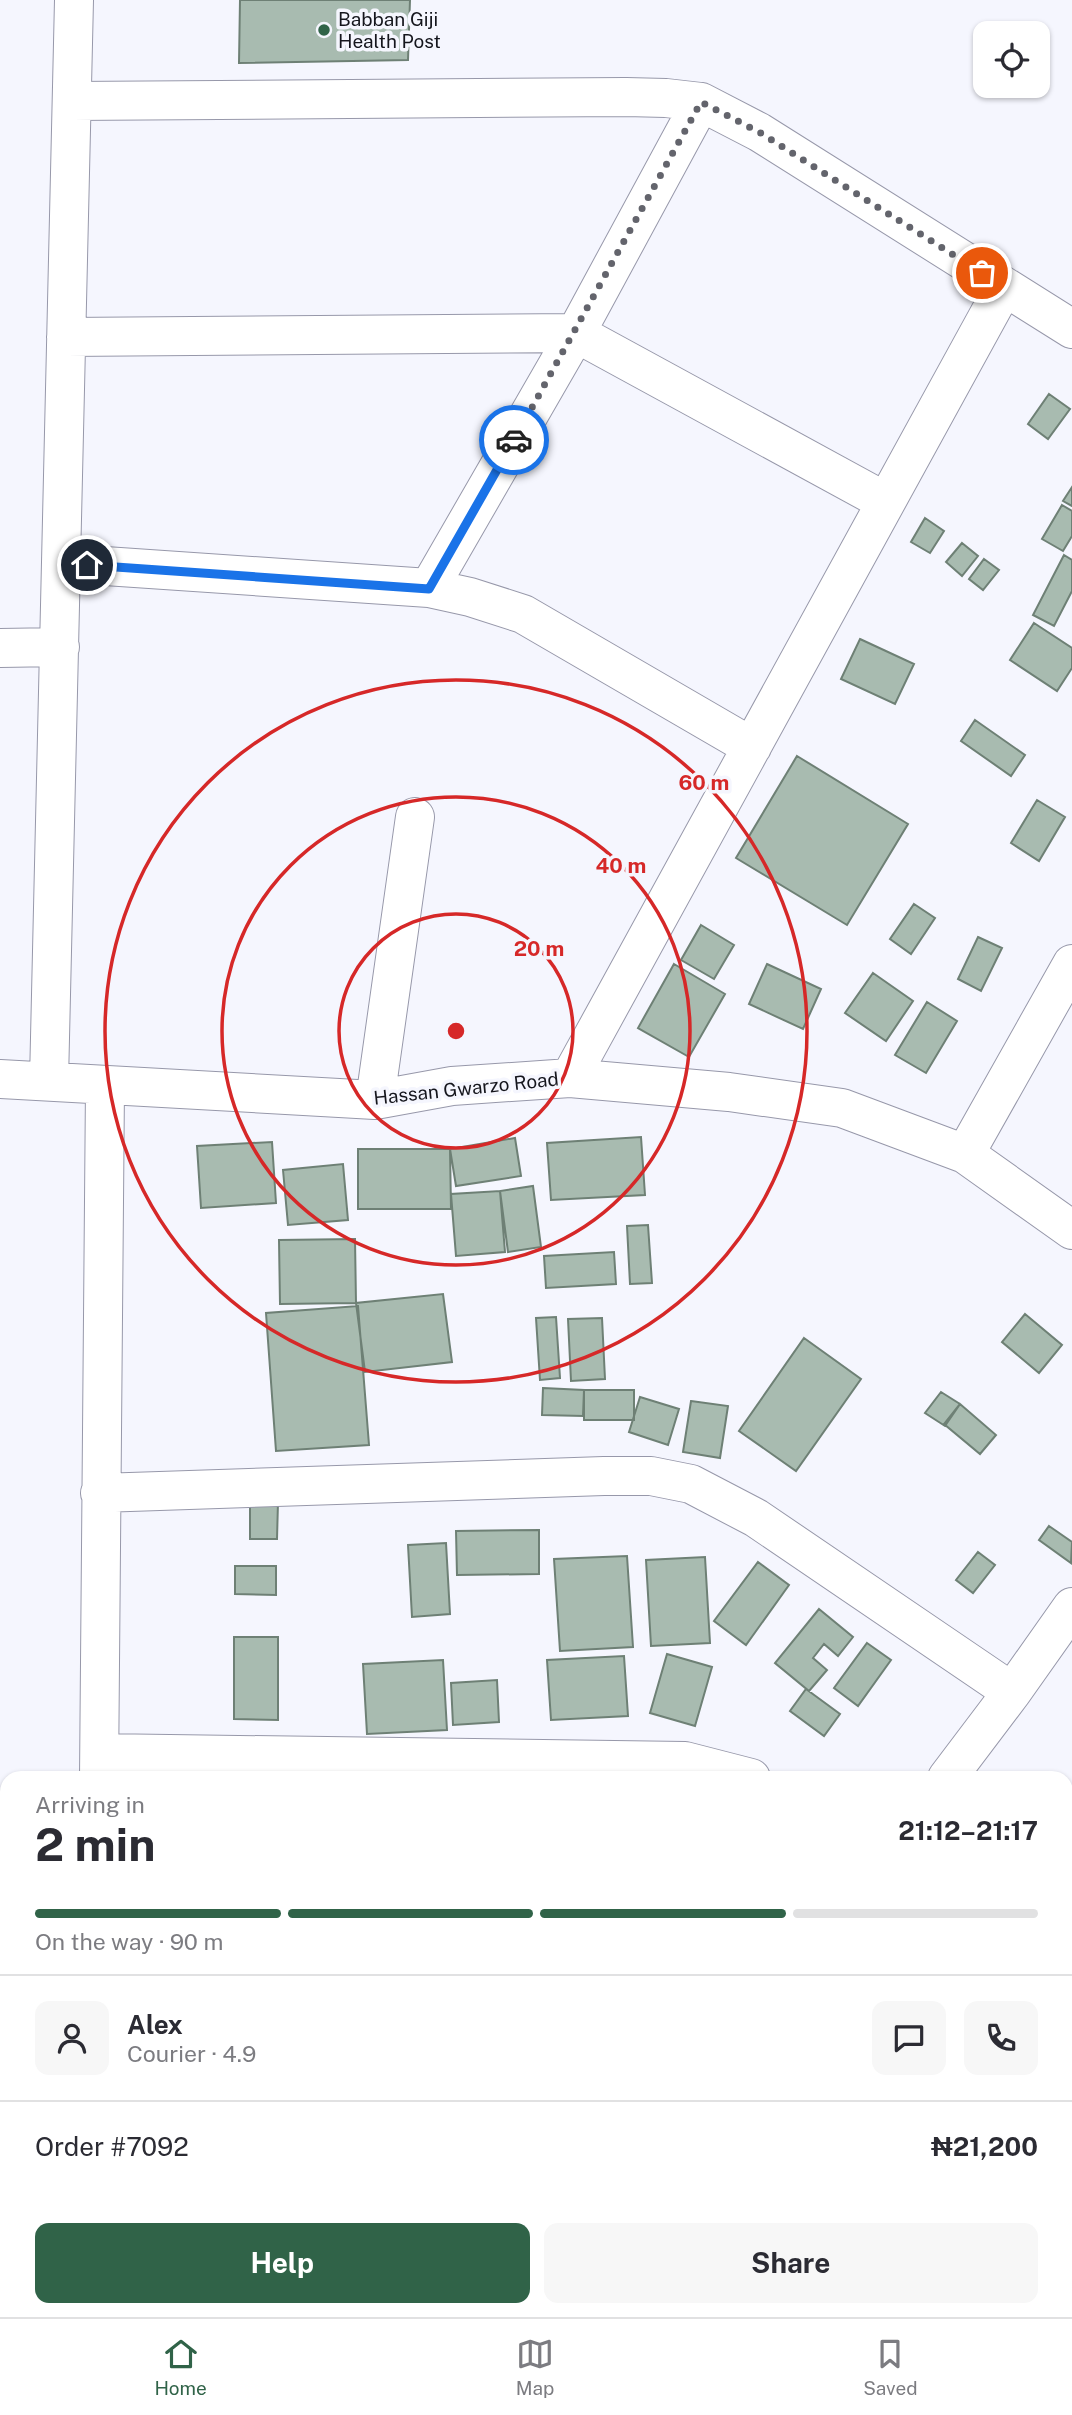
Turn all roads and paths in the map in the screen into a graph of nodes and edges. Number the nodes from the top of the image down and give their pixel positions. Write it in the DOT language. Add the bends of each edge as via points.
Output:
graph roads {
  1 [pos="74,0"];
  2 [pos="72,101"];
  3 [pos="701,102"];
  4 [pos="1004,288"];
  5 [pos="1072,329"];
  6 [pos="576,332"];
  7 [pos="66,337"];
  8 [pos="886,502"];
  9 [pos="61,563"];
  10 [pos="429,589"];
  11 [pos="60,647"];
  12 [pos="0,648"];
  13 [pos="752,747"];
  14 [pos="415,817"];
  15 [pos="1072,964"];
  16 [pos="570,1078"];
  17 [pos="0,1079"];
  18 [pos="49,1081"];
  19 [pos="105,1086"];
  20 [pos="375,1100"];
  21 [pos="965,1154"];
  22 [pos="1072,1230"];
  23 [pos="100,1493"];
  24 [pos="1072,1607"];
  25 [pos="1012,1692"];
  26 [pos="99,1765"];
  27 [pos="724,1771"];
  28 [pos="952,1771"];
  1 -- 2 [label="street"];
  2 -- 3 [label="street" via="626,97"];
  2 -- 7 [label="street"];
  3 -- 4 [label="street" via="759,132"];
  3 -- 6 [label="street"];
  4 -- 5 [label="street"];
  4 -- 8 [label="street"];
  6 -- 7 [label="street"];
  6 -- 8 [label="street"];
  6 -- 10 [label="street"];
  7 -- 9 [label="street"];
  8 -- 13 [label="street"];
  9 -- 10 [label="street"];
  9 -- 11 [label="street"];
  10 -- 13 [label="street" via="523,614"];
  11 -- 12 [label="street"];
  11 -- 18 [label="street"];
  13 -- 16 [label="street"];
  14 -- 20 [label="street"];
  15 -- 21 [label="street"];
  16 -- 20 [label="street, Hassan Gwarzo Road" via="452,1086"];
  16 -- 21 [label="street, Hassan Gwarzo Road" via="729,1092 842,1108"];
  17 -- 18 [label="street, Hassan Gwarzo Road"];
  18 -- 19 [label="street, Hassan Gwarzo Road"];
  19 -- 20 [label="street, Hassan Gwarzo Road"];
  19 -- 23 [label="street"];
  21 -- 22 [label="street, Hassan Gwarzo Road"];
  23 -- 25 [label="street" via="604,1476 651,1476 691,1484 756,1518"];
  23 -- 26 [label="street"];
  24 -- 25 [label="street"];
  25 -- 28 [label="street"];
  26 -- 27 [label="street" via="685,1761"];
}
